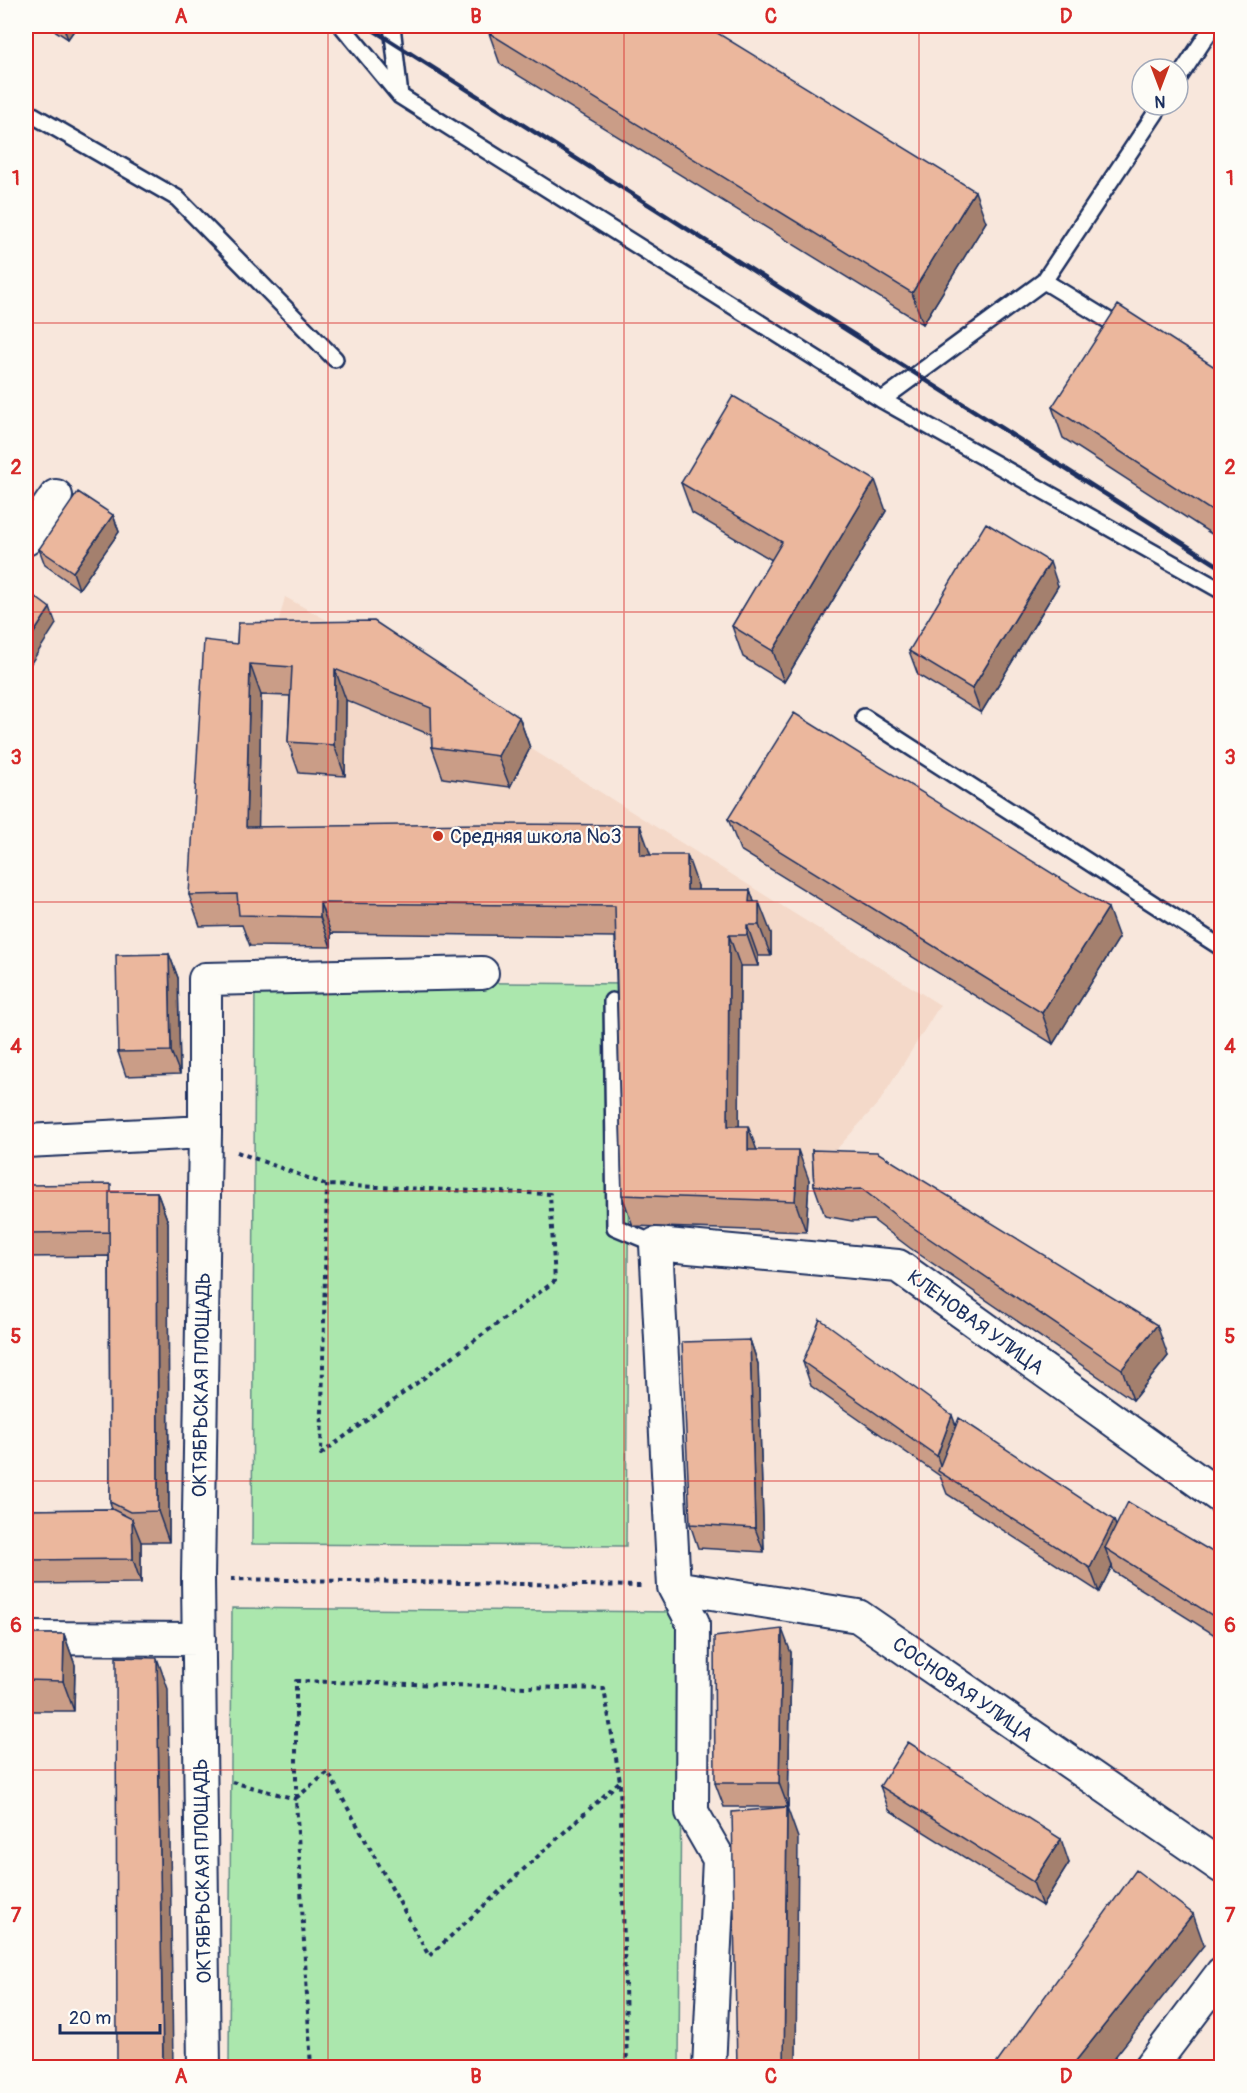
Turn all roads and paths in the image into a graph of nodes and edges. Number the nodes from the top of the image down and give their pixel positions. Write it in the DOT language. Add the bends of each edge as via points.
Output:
graph roads {
  1 [pos="342,26"];
  2 [pos="392,26"];
  3 [pos="1213,26"];
  4 [pos="1190,61"];
  5 [pos="400,96"];
  6 [pos="26,111"];
  7 [pos="1153,117"];
  8 [pos="1044,281"];
  9 [pos="1133,335"];
  10 [pos="335,359"];
  11 [pos="882,400"];
  12 [pos="56,496"];
  13 [pos="26,540"];
  14 [pos="1221,591"];
  15 [pos="864,717"];
  16 [pos="1221,948"];
  17 [pos="482,973"];
  18 [pos="612,1001"];
  19 [pos="205,1136"];
  20 [pos="26,1141"];
  21 [pos="327,1185"];
  22 [pos="656,1244"];
  23 [pos="1221,1498"];
  24 [pos="198,1578"];
  25 [pos="674,1587"];
  26 [pos="26,1638"];
  27 [pos="199,1639"];
  28 [pos="200,1774"];
  29 [pos="620,1781"];
  30 [pos="296,1798"];
  31 [pos="1221,1867"];
  32 [pos="1221,1973"];
  33 [pos="204,2067"];
  34 [pos="311,2067"];
  35 [pos="627,2067"];
  36 [pos="709,2067"];
  37 [pos="1150,2067"];
  1 -- 5 [label="lane"];
  2 -- 5 [label="lane"];
  3 -- 4 [label="lane"];
  5 -- 11 [label="lane"];
  6 -- 10 [label="lane" via="177,198"];
  7 -- 8 [label="lane"];
  8 -- 9 [label="lane"];
  8 -- 11 [label="lane"];
  11 -- 14 [label="lane"];
  12 -- 13 [label="street"];
  15 -- 16 [label="lane"];
  17 -- 19 [label="street, ОКТЯБРЬСКАЯ ПЛОЩАДЬ" via="205,978"];
  18 -- 22 [label="lane" via="615,1227"];
  19 -- 20 [label="street"];
  19 -- 21 [label="path"];
  19 -- 24 [label="street, ОКТЯБРЬСКАЯ ПЛОЩАДЬ"];
  21 -- 21 [label="path" via="550,1194 555,1281 321,1454"];
  22 -- 23 [label="street, КЛЕНОВАЯ УЛИЦА" via="898,1266"];
  22 -- 25 [label="street"];
  24 -- 25 [label="path"];
  24 -- 27 [label="street, ОКТЯБРЬСКАЯ ПЛОЩАДЬ"];
  25 -- 31 [label="street, СОСНОВАЯ УЛИЦА" via="858,1616"];
  25 -- 36 [label="street" via="693,1623 692,1812 719,1859"];
  26 -- 27 [label="street"];
  27 -- 28 [label="street, ОКТЯБРЬСКАЯ ПЛОЩАДЬ"];
  28 -- 30 [label="path"];
  28 -- 33 [label="street, ОКТЯБРЬСКАЯ ПЛОЩАДЬ"];
  29 -- 30 [label="path" via="429,1956 328,1772"];
  29 -- 30 [label="path" via="604,1689 296,1681"];
  29 -- 35 [label="path"];
  30 -- 34 [label="path"];
  32 -- 37 [label="street"];
}
